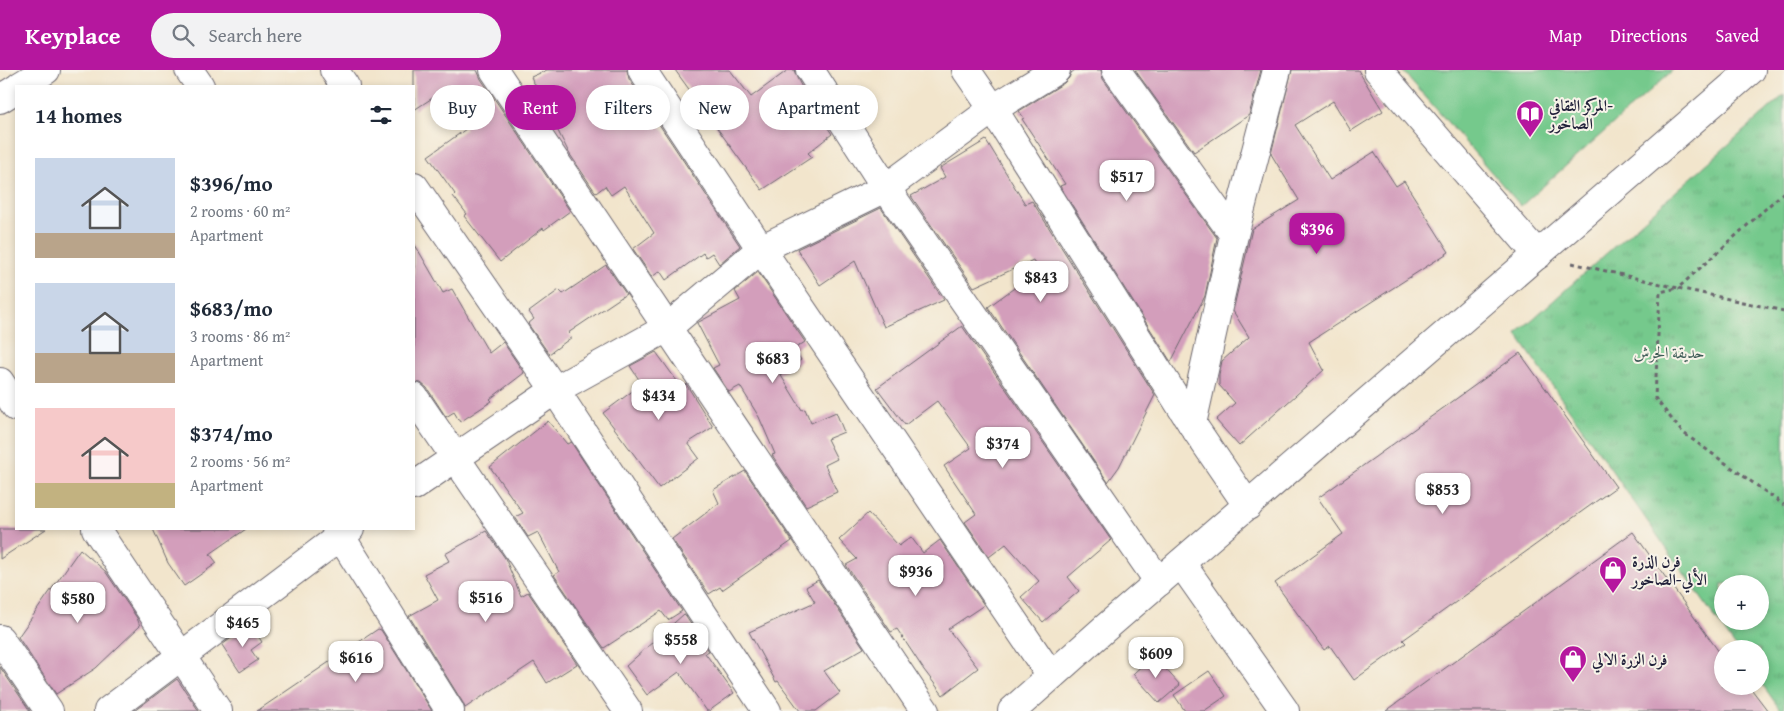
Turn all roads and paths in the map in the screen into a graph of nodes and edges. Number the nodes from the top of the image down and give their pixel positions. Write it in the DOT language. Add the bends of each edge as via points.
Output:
graph roads {
  1 [pos="189,70"];
  2 [pos="334,70"];
  3 [pos="494,70"];
  4 [pos="642,70"];
  5 [pos="810,70"];
  6 [pos="966,70"];
  7 [pos="1056,70"];
  8 [pos="1116,70"];
  9 [pos="1277,70"];
  10 [pos="1378,70"];
  11 [pos="1751,70"];
  12 [pos="199,85"];
  13 [pos="344,85"];
  14 [pos="15,89"];
  15 [pos="0,99"];
  16 [pos="993,109"];
  17 [pos="415,187"];
  18 [pos="886,188"];
  19 [pos="1784,192"];
  20 [pos="1234,235"];
  21 [pos="761,249"];
  22 [pos="1538,255"];
  23 [pos="1678,288"];
  24 [pos="1784,306"];
  25 [pos="1782,311"];
  26 [pos="667,328"];
  27 [pos="0,382"];
  28 [pos="554,390"];
  29 [pos="415,398"];
  30 [pos="15,405"];
  31 [pos="1192,424"];
  32 [pos="455,457"];
  33 [pos="415,485"];
  34 [pos="1784,505"];
  35 [pos="1248,506"];
  36 [pos="97,530"];
  37 [pos="342,531"];
  38 [pos="1181,563"];
  39 [pos="1159,582"];
  40 [pos="0,639"];
  41 [pos="180,656"];
  42 [pos="1051,676"];
  43 [pos="49,711"];
  44 [pos="108,711"];
  45 [pos="218,711"];
  46 [pos="450,711"];
  47 [pos="628,711"];
  48 [pos="767,711"];
  49 [pos="925,711"];
  50 [pos="1012,711"];
  51 [pos="1285,711"];
  1 -- 12 [label="street"];
  2 -- 13 [label="street"];
  3 -- 26 [label="street"];
  4 -- 21 [label="street"];
  5 -- 18 [label="street"];
  6 -- 16 [label="street"];
  7 -- 16 [label="street"];
  8 -- 20 [label="street"];
  9 -- 20 [label="street"];
  10 -- 22 [label="street"];
  11 -- 22 [label="street"];
  14 -- 15 [label="street"];
  16 -- 18 [label="street"];
  16 -- 31 [label="street"];
  17 -- 28 [label="street"];
  18 -- 21 [label="street"];
  18 -- 39 [label="street"];
  19 -- 23 [label="path"];
  20 -- 31 [label="street"];
  21 -- 26 [label="street"];
  21 -- 42 [label="street"];
  22 -- 23 [label="path"];
  22 -- 35 [label="street"];
  23 -- 25 [label="path"];
  23 -- 34 [label="path" via="1660,292 1655,398 1682,432"];
  24 -- 25 [label="path"];
  26 -- 28 [label="street"];
  26 -- 49 [label="street"];
  27 -- 30 [label="street"];
  28 -- 32 [label="street"];
  28 -- 48 [label="street"];
  29 -- 32 [label="street"];
  31 -- 35 [label="street"];
  32 -- 33 [label="street"];
  32 -- 47 [label="street"];
  35 -- 38 [label="street"];
  36 -- 41 [label="street"];
  37 -- 41 [label="street"];
  37 -- 46 [label="street"];
  38 -- 39 [label="street"];
  38 -- 51 [label="street"];
  39 -- 42 [label="street"];
  40 -- 43 [label="street"];
  41 -- 44 [label="street"];
  41 -- 45 [label="street"];
  42 -- 50 [label="street"];
}
